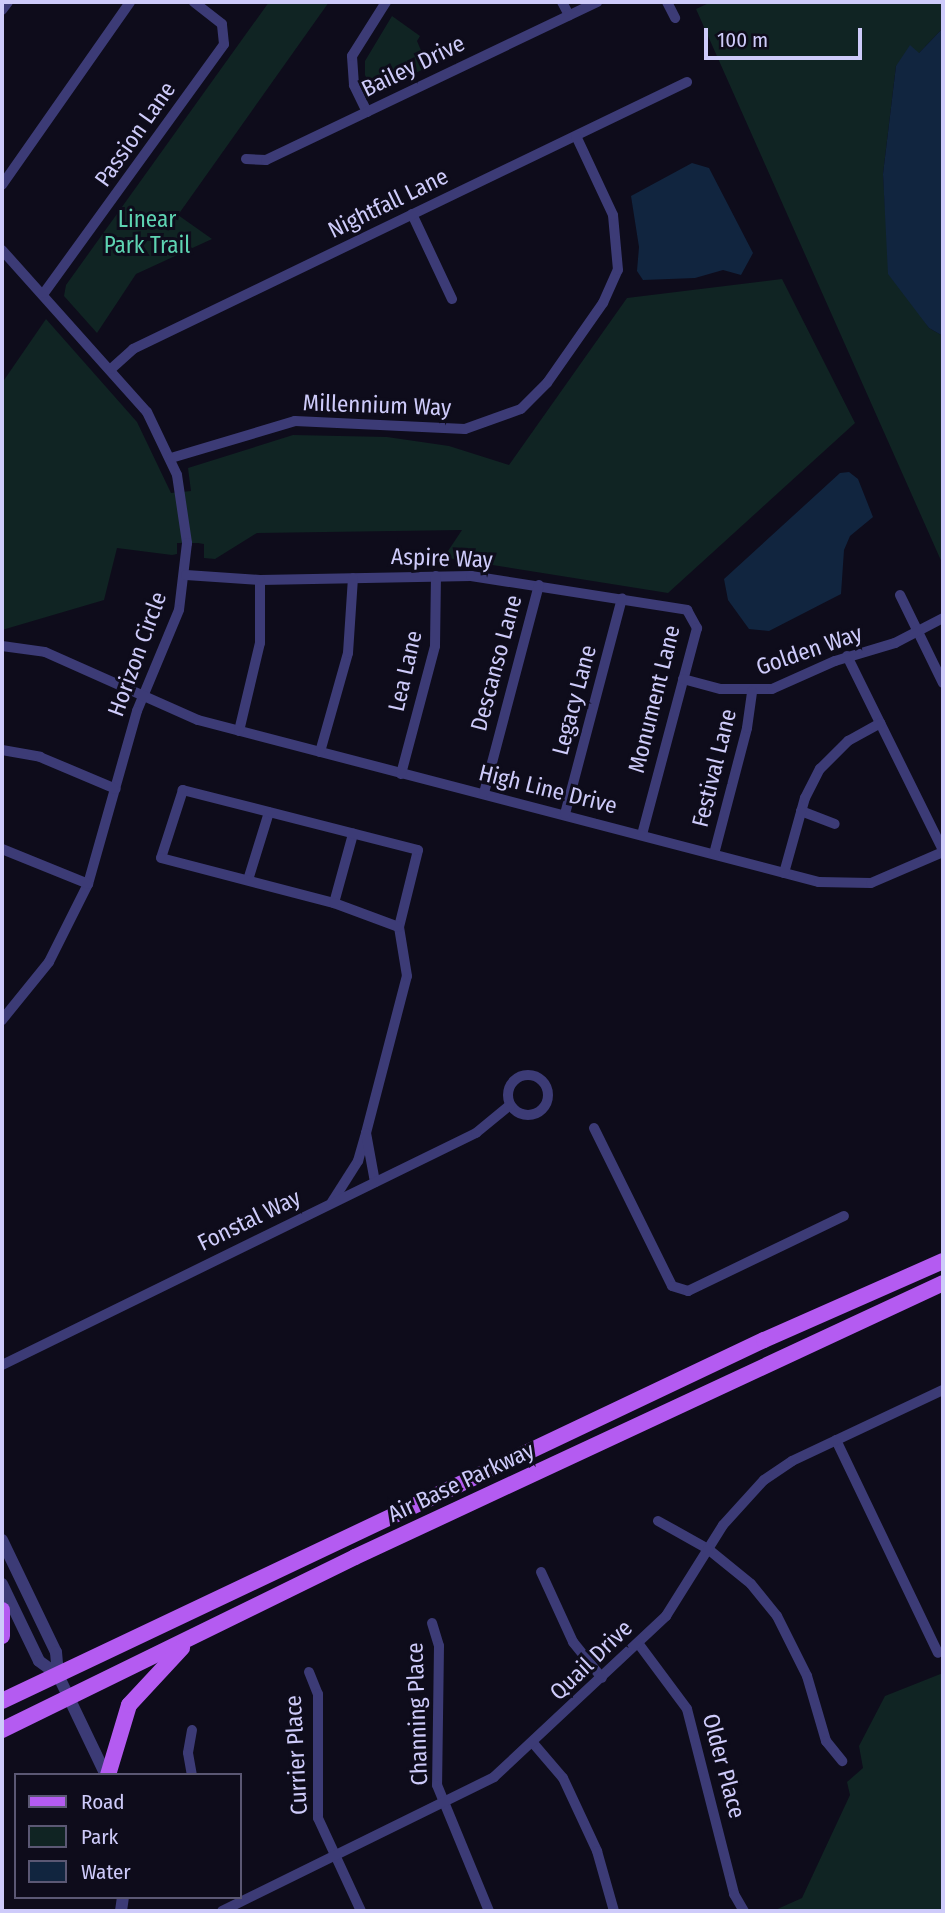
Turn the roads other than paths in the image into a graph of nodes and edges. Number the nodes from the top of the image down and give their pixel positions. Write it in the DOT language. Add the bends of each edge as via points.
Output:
graph roads {
  1 [pos="8,2"];
  2 [pos="131,2"];
  3 [pos="194,2"];
  4 [pos="386,2"];
  5 [pos="562,2"];
  6 [pos="597,2"];
  7 [pos="667,2"];
  8 [pos="2,10"];
  9 [pos="569,15"];
  10 [pos="676,18"];
  11 [pos="687,82"];
  12 [pos="367,112"];
  13 [pos="576,136"];
  14 [pos="246,159"];
  15 [pos="2,186"];
  16 [pos="412,214"];
  17 [pos="2,250"];
  18 [pos="44,293"];
  19 [pos="452,299"];
  20 [pos="111,369"];
  21 [pos="171,458"];
  22 [pos="186,575"];
  23 [pos="436,576"];
  24 [pos="353,578"];
  25 [pos="260,580"];
  26 [pos="539,585"];
  27 [pos="900,595"];
  28 [pos="622,598"];
  29 [pos="693,614"];
  30 [pos="943,618"];
  31 [pos="917,631"];
  32 [pos="2,646"];
  33 [pos="847,656"];
  34 [pos="683,679"];
  35 [pos="943,683"];
  36 [pos="752,691"];
  37 [pos="142,697"];
  38 [pos="880,723"];
  39 [pos="239,731"];
  40 [pos="2,750"];
  41 [pos="320,752"];
  42 [pos="401,774"];
  43 [pos="116,789"];
  44 [pos="484,793"];
  45 [pos="801,811"];
  46 [pos="269,812"];
  47 [pos="565,814"];
  48 [pos="835,824"];
  49 [pos="353,834"];
  50 [pos="642,834"];
  51 [pos="2,849"];
  52 [pos="943,851"];
  53 [pos="714,854"];
  54 [pos="784,873"];
  55 [pos="248,880"];
  56 [pos="88,884"];
  57 [pos="334,903"];
  58 [pos="399,927"];
  59 [pos="2,1020"];
  60 [pos="510,1105"];
  61 [pos="594,1128"];
  62 [pos="366,1133"];
  63 [pos="375,1182"];
  64 [pos="331,1203"];
  65 [pos="844,1216"];
  66 [pos="943,1261"];
  67 [pos="943,1283"];
  68 [pos="2,1365"];
  69 [pos="943,1390"];
  70 [pos="836,1440"];
  71 [pos="658,1521"];
  72 [pos="2,1540"];
  73 [pos="708,1549"];
  74 [pos="541,1572"];
  75 [pos="2,1584"];
  76 [pos="2,1610"];
  77 [pos="432,1623"];
  78 [pos="2,1636"];
  79 [pos="195,1636"];
  80 [pos="638,1643"];
  81 [pos="938,1653"];
  82 [pos="309,1672"];
  83 [pos="58,1675"];
  84 [pos="602,1678"];
  85 [pos="69,1698"];
  86 [pos="2,1701"];
  87 [pos="2,1730"];
  88 [pos="192,1730"];
  89 [pos="533,1743"];
  90 [pos="842,1761"];
  91 [pos="106,1773"];
  92 [pos="108,1773"];
  93 [pos="192,1773"];
  94 [pos="443,1804"];
  95 [pos="335,1856"];
  96 [pos="224,1910"];
  97 [pos="361,1911"];
  98 [pos="489,1911"];
  99 [pos="614,1911"];
  100 [pos="744,1911"];
  1 -- 8 [label="street"];
  2 -- 15 [label="street"];
  3 -- 18 [label="street, Passion Lane" via="222,24 224,44"];
  4 -- 12 [label="street" via="352,56 354,85"];
  5 -- 9 [label="street"];
  6 -- 9 [label="street, Bailey Drive"];
  7 -- 10 [label="street"];
  9 -- 12 [label="street, Bailey Drive"];
  11 -- 13 [label="street, Nightfall Lane"];
  12 -- 14 [label="street, Bailey Drive" via="266,160"];
  13 -- 16 [label="street, Nightfall Lane"];
  13 -- 21 [label="street, Millennium Way" via="613,215 618,270 595,315 547,383 521,409 465,429 295,421"];
  16 -- 19 [label="street"];
  16 -- 20 [label="street, Nightfall Lane" via="133,349"];
  17 -- 18 [label="street, Horizon Circle"];
  18 -- 20 [label="street, Horizon Circle"];
  20 -- 21 [label="street, Horizon Circle" via="147,412"];
  21 -- 22 [label="street, Horizon Circle" via="181,493"];
  22 -- 25 [label="street, Aspire Way"];
  22 -- 37 [label="street, Horizon Circle" via="173,628"];
  23 -- 24 [label="street, Aspire Way"];
  23 -- 26 [label="street, Aspire Way"];
  23 -- 42 [label="street, Lea Lane" via="435,646"];
  24 -- 25 [label="street, Aspire Way"];
  24 -- 41 [label="street" via="349,644"];
  25 -- 39 [label="street" via="260,643"];
  26 -- 28 [label="street, Aspire Way"];
  26 -- 44 [label="street, Descanso Lane"];
  27 -- 31 [label="street"];
  28 -- 29 [label="street, Aspire Way" via="680,607"];
  28 -- 47 [label="street, Legacy Lane"];
  29 -- 34 [label="street, Monument Lane" via="696,628"];
  30 -- 31 [label="street, Golden Way"];
  31 -- 33 [label="street, Golden Way" via="884,647"];
  31 -- 35 [label="street"];
  32 -- 37 [label="street, High Line Drive" via="45,652"];
  33 -- 36 [label="street, Golden Way" via="786,684"];
  33 -- 38 [label="street"];
  34 -- 36 [label="street, Golden Way"];
  34 -- 50 [label="street, Monument Lane"];
  36 -- 53 [label="street, Festival Lane" via="747,728"];
  37 -- 39 [label="street, High Line Drive" via="188,717"];
  37 -- 43 [label="street, Horizon Circle"];
  38 -- 45 [label="street" via="831,755 810,786"];
  38 -- 52 [label="street"];
  39 -- 41 [label="street, High Line Drive"];
  40 -- 43 [label="street" via="40,757"];
  41 -- 42 [label="street, High Line Drive"];
  42 -- 44 [label="street, High Line Drive"];
  43 -- 56 [label="street, Horizon Circle"];
  44 -- 47 [label="street, High Line Drive"];
  45 -- 48 [label="street"];
  45 -- 54 [label="street"];
  46 -- 49 [label="street"];
  46 -- 55 [label="street"];
  46 -- 55 [label="street" via="183,790 161,858"];
  47 -- 50 [label="street, High Line Drive"];
  49 -- 57 [label="street"];
  49 -- 58 [label="street" via="418,850"];
  50 -- 53 [label="street, High Line Drive"];
  51 -- 56 [label="street"];
  52 -- 54 [label="street, High Line Drive" via="871,883 838,885"];
  53 -- 54 [label="street, High Line Drive"];
  55 -- 57 [label="street"];
  56 -- 59 [label="street, Horizon Circle" via="49,962"];
  57 -- 58 [label="street"];
  58 -- 62 [label="street" via="407,976"];
  60 -- 63 [label="street, Fonstal Way" via="476,1133"];
  61 -- 65 [label="street" via="672,1286 688,1291"];
  62 -- 63 [label="street"];
  62 -- 64 [label="street" via="358,1161"];
  63 -- 64 [label="street, Fonstal Way"];
  64 -- 68 [label="street, Fonstal Way"];
  66 -- 83 [label="main road, Air Base Parkway" via="764,1340"];
  67 -- 79 [label="main road, Air Base Parkway"];
  69 -- 70 [label="street, Quail Drive"];
  70 -- 73 [label="street, Quail Drive" via="764,1480"];
  70 -- 81 [label="street"];
  71 -- 73 [label="street"];
  72 -- 83 [label="street" via="56,1652"];
  73 -- 80 [label="street, Quail Drive" via="666,1616"];
  73 -- 90 [label="street" via="751,1584 777,1616 807,1676 826,1741"];
  74 -- 84 [label="street" via="573,1642"];
  75 -- 83 [label="street" via="39,1661"];
  76 -- 78 [label="main road"];
  77 -- 94 [label="street, Channing Place" via="439,1646 436,1764"];
  79 -- 85 [label="main road, Air Base Parkway"];
  79 -- 92 [label="main road" via="134,1696"];
  80 -- 84 [label="street, Quail Drive"];
  80 -- 100 [label="street, Older Place" via="687,1709 734,1894"];
  82 -- 95 [label="street, Currier Place" via="318,1694 315,1802"];
  83 -- 85 [label="street"];
  83 -- 86 [label="main road, Air Base Parkway"];
  84 -- 89 [label="street, Quail Drive"];
  85 -- 87 [label="main road, Air Base Parkway"];
  85 -- 91 [label="street"];
  88 -- 93 [label="street" via="188,1753"];
  89 -- 94 [label="street, Quail Drive" via="494,1777"];
  89 -- 99 [label="street" via="568,1790 597,1850"];
  94 -- 95 [label="street, Quail Drive"];
  94 -- 98 [label="street, Channing Place"];
  95 -- 96 [label="street, Quail Drive"];
  95 -- 97 [label="street, Currier Place"];
}
